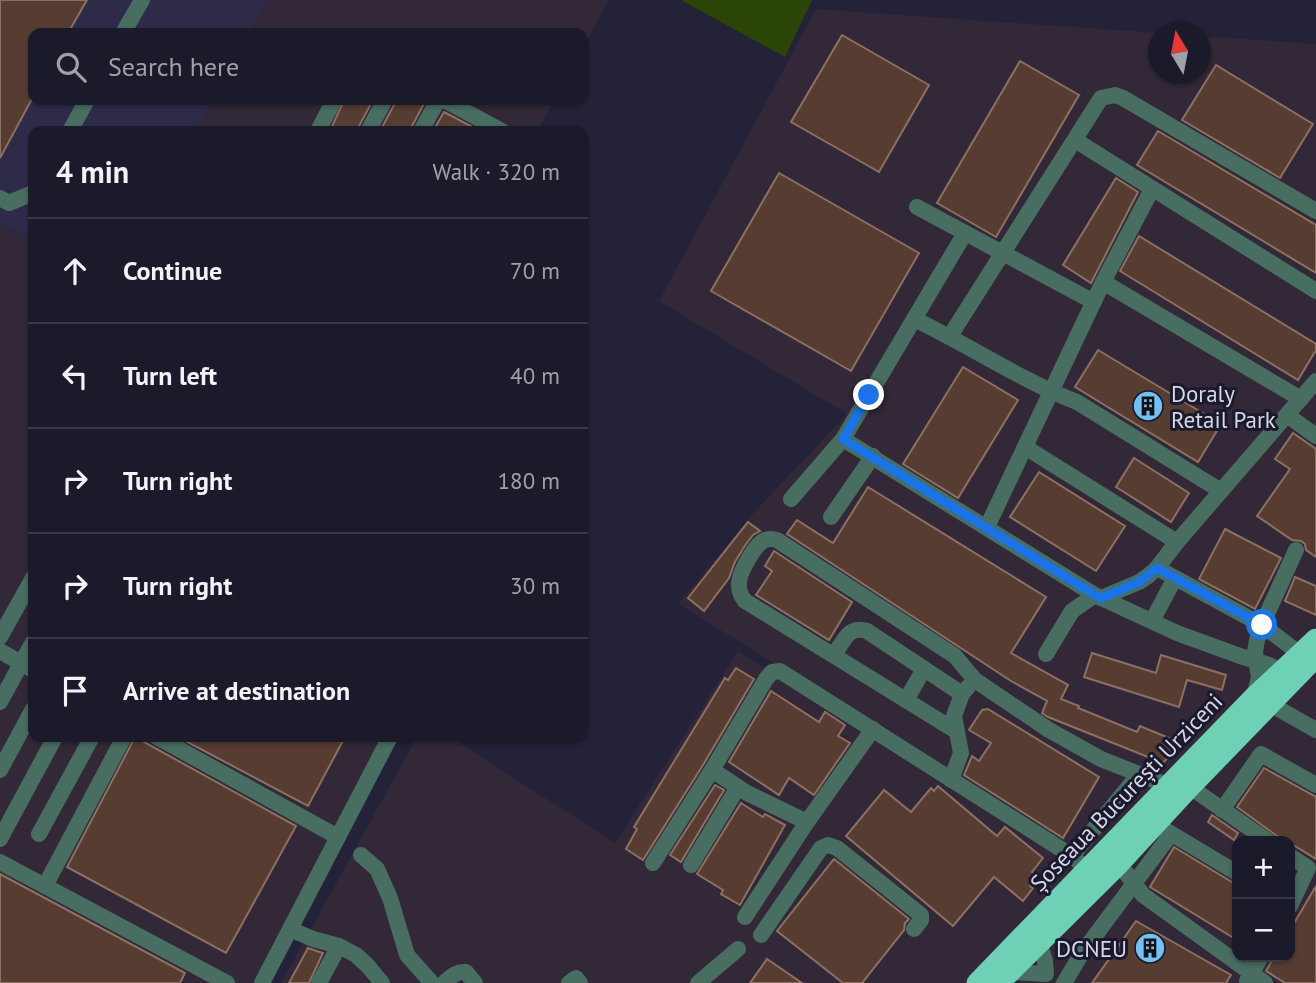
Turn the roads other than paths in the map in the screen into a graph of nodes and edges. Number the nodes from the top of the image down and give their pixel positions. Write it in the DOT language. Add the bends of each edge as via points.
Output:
graph roads {
  1 [pos="142,0"];
  2 [pos="126,28"];
  3 [pos="84,105"];
  4 [pos="331,105"];
  5 [pos="382,105"];
  6 [pos="435,105"];
  7 [pos="450,105"];
  8 [pos="73,126"];
  9 [pos="321,126"];
  10 [pos="371,126"];
  11 [pos="424,126"];
  12 [pos="478,126"];
  13 [pos="1075,140"];
  14 [pos="1152,189"];
  15 [pos="28,195"];
  16 [pos="0,198"];
  17 [pos="916,207"];
  18 [pos="1316,211"];
  19 [pos="965,233"];
  20 [pos="1004,254"];
  21 [pos="1103,282"];
  22 [pos="1316,291"];
  23 [pos="1094,302"];
  24 [pos="914,319"];
  25 [pos="950,336"];
  26 [pos="1316,381"];
  27 [pos="1051,392"];
  28 [pos="1301,399"];
  29 [pos="1287,415"];
  30 [pos="1316,436"];
  31 [pos="843,439"];
  32 [pos="1025,447"];
  33 [pos="873,456"];
  34 [pos="1221,491"];
  35 [pos="791,499"];
  36 [pos="831,517"];
  37 [pos="987,527"];
  38 [pos="1177,542"];
  39 [pos="1296,550"];
  40 [pos="1157,568"];
  41 [pos="1175,578"];
  42 [pos="1139,582"];
  43 [pos="28,587"];
  44 [pos="1098,596"];
  45 [pos="1126,609"];
  46 [pos="1152,621"];
  47 [pos="1262,625"];
  48 [pos="0,637"];
  49 [pos="1316,639"];
  50 [pos="0,651"];
  51 [pos="1046,654"];
  52 [pos="834,656"];
  53 [pos="1256,661"];
  54 [pos="1300,665"];
  55 [pos="27,666"];
  56 [pos="924,669"];
  57 [pos="975,680"];
  58 [pos="962,694"];
  59 [pos="906,700"];
  60 [pos="1262,701"];
  61 [pos="0,702"];
  62 [pos="28,718"];
  63 [pos="873,729"];
  64 [pos="1316,730"];
  65 [pos="956,731"];
  66 [pos="1237,739"];
  67 [pos="52,742"];
  68 [pos="89,742"];
  69 [pos="121,742"];
  70 [pos="166,742"];
  71 [pos="387,742"];
  72 [pos="1261,754"];
  73 [pos="0,770"];
  74 [pos="712,770"];
  75 [pos="1139,774"];
  76 [pos="951,780"];
  77 [pos="1316,785"];
  78 [pos="1169,786"];
  79 [pos="738,787"];
  80 [pos="1190,787"];
  81 [pos="1222,810"];
  82 [pos="807,822"];
  83 [pos="1164,829"];
  84 [pos="39,834"];
  85 [pos="1261,836"];
  86 [pos="338,837"];
  87 [pos="0,839"];
  88 [pos="361,855"];
  89 [pos="1295,859"];
  90 [pos="0,862"];
  91 [pos="653,863"];
  92 [pos="1080,863"];
  93 [pos="1119,864"];
  94 [pos="691,865"];
  95 [pos="1312,868"];
  96 [pos="1232,870"];
  97 [pos="1133,883"];
  98 [pos="45,886"];
  99 [pos="1293,899"];
  100 [pos="745,917"];
  101 [pos="290,929"];
  102 [pos="914,929"];
  103 [pos="761,935"];
  104 [pos="1040,942"];
  105 [pos="343,948"];
  106 [pos="738,949"];
  107 [pos="1082,953"];
  108 [pos="1259,962"];
  109 [pos="198,968"];
  110 [pos="1004,978"];
  111 [pos="1042,979"];
  112 [pos="1254,980"];
  113 [pos="190,983"];
  114 [pos="227,983"];
  115 [pos="262,983"];
  116 [pos="319,983"];
  117 [pos="330,983"];
  118 [pos="382,983"];
  119 [pos="432,983"];
  120 [pos="444,983"];
  121 [pos="475,983"];
  122 [pos="569,983"];
  123 [pos="580,983"];
  124 [pos="698,983"];
  125 [pos="976,983"];
  126 [pos="1064,983"];
  1 -- 2 [label="lane"];
  3 -- 8 [label="lane"];
  4 -- 9 [label="lane"];
  5 -- 10 [label="lane"];
  6 -- 11 [label="lane"];
  7 -- 12 [label="lane"];
  13 -- 14 [label="lane"];
  13 -- 18 [label="lane" via="1101,98 1123,97"];
  13 -- 20 [label="lane"];
  14 -- 21 [label="lane"];
  14 -- 22 [label="lane"];
  15 -- 16 [label="lane" via="9,203"];
  17 -- 19 [label="lane"];
  19 -- 20 [label="lane"];
  19 -- 24 [label="lane"];
  20 -- 23 [label="lane"];
  20 -- 25 [label="lane"];
  21 -- 23 [label="lane"];
  21 -- 28 [label="lane"];
  23 -- 27 [label="lane"];
  24 -- 25 [label="lane"];
  24 -- 31 [label="lane"];
  25 -- 27 [label="lane"];
  26 -- 28 [label="lane"];
  27 -- 32 [label="lane"];
  27 -- 34 [label="lane" via="1077,402"];
  28 -- 29 [label="lane"];
  29 -- 30 [label="lane"];
  29 -- 34 [label="lane"];
  31 -- 33 [label="lane"];
  31 -- 35 [label="lane"];
  32 -- 37 [label="lane"];
  32 -- 38 [label="lane"];
  33 -- 36 [label="lane"];
  33 -- 37 [label="lane"];
  34 -- 38 [label="lane"];
  37 -- 44 [label="lane"];
  38 -- 40 [label="lane"];
  39 -- 47 [label="lane"];
  40 -- 41 [label="lane"];
  40 -- 42 [label="lane"];
  41 -- 46 [label="lane"];
  41 -- 47 [label="lane"];
  42 -- 44 [label="lane"];
  42 -- 45 [label="lane"];
  43 -- 48 [label="lane"];
  44 -- 45 [label="lane"];
  44 -- 51 [label="lane" via="1072,611"];
  45 -- 46 [label="lane"];
  46 -- 53 [label="lane"];
  47 -- 53 [label="lane"];
  47 -- 54 [label="lane" via="1277,635"];
  49 -- 54 [label="highway, Șoseaua București Urziceni"];
  50 -- 55 [label="lane"];
  52 -- 56 [label="lane" via="850,632 858,629"];
  52 -- 57 [label="lane" via="741,595 741,573 764,541 777,540 955,656"];
  52 -- 59 [label="lane"];
  53 -- 54 [label="lane"];
  53 -- 60 [label="lane"];
  54 -- 60 [label="highway, Șoseaua București Urziceni"];
  55 -- 61 [label="lane"];
  56 -- 58 [label="lane"];
  56 -- 59 [label="lane"];
  57 -- 58 [label="lane"];
  57 -- 75 [label="lane" via="1049,730"];
  58 -- 65 [label="lane" via="954,716"];
  59 -- 65 [label="lane"];
  60 -- 64 [label="lane"];
  60 -- 66 [label="highway, Șoseaua București Urziceni"];
  60 -- 78 [label="highway, Șoseaua București Urziceni"];
  62 -- 73 [label="lane"];
  63 -- 74 [label="lane" via="780,671 772,673"];
  63 -- 76 [label="lane"];
  63 -- 82 [label="lane"];
  65 -- 76 [label="lane" via="961,753"];
  66 -- 72 [label="lane"];
  66 -- 80 [label="highway, Șoseaua București Urziceni"];
  67 -- 87 [label="lane"];
  68 -- 84 [label="lane"];
  69 -- 98 [label="lane"];
  70 -- 86 [label="lane"];
  71 -- 86 [label="lane"];
  72 -- 77 [label="lane"];
  72 -- 81 [label="lane"];
  74 -- 79 [label="lane"];
  74 -- 91 [label="lane"];
  75 -- 78 [label="lane"];
  75 -- 92 [label="lane"];
  76 -- 92 [label="lane"];
  78 -- 92 [label="highway, Șoseaua București Urziceni"];
  79 -- 82 [label="lane"];
  79 -- 94 [label="lane"];
  80 -- 81 [label="lane"];
  80 -- 83 [label="highway, Șoseaua București Urziceni"];
  81 -- 85 [label="lane"];
  82 -- 100 [label="lane"];
  83 -- 93 [label="highway, Șoseaua București Urziceni"];
  83 -- 96 [label="lane"];
  83 -- 97 [label="lane"];
  86 -- 101 [label="lane"];
  88 -- 119 [label="lane" via="377,869 407,955"];
  89 -- 95 [label="lane"];
  90 -- 98 [label="lane"];
  92 -- 125 [label="highway, Șoseaua București Urziceni"];
  93 -- 97 [label="lane"];
  93 -- 104 [label="highway, Șoseaua București Urziceni"];
  95 -- 99 [label="lane"];
  97 -- 107 [label="lane"];
  97 -- 112 [label="lane"];
  98 -- 109 [label="lane"];
  101 -- 105 [label="lane"];
  101 -- 115 [label="lane"];
  102 -- 103 [label="lane" via="921,915 828,845 821,848"];
  104 -- 110 [label="highway, Șoseaua București Urziceni"];
  104 -- 111 [label="lane" via="1045,961"];
  105 -- 116 [label="lane"];
  105 -- 117 [label="lane"];
  105 -- 118 [label="lane" via="362,960"];
  106 -- 124 [label="lane"];
  107 -- 111 [label="lane"];
  107 -- 126 [label="lane"];
  108 -- 112 [label="lane"];
  109 -- 113 [label="lane"];
  109 -- 114 [label="lane"];
  110 -- 111 [label="lane"];
  120 -- 121 [label="lane" via="466,972"];
  122 -- 123 [label="lane" via="576,978"];
}
